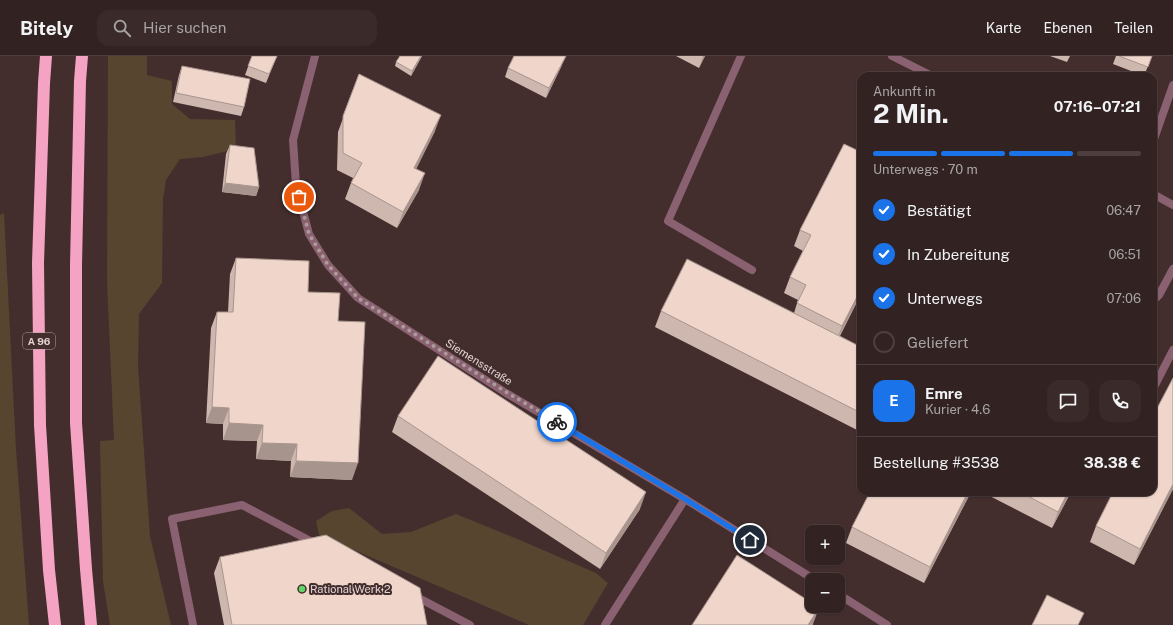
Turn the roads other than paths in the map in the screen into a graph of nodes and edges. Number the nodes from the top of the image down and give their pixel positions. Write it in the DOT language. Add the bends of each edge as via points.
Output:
graph roads {
  1 [pos="46,56"];
  2 [pos="82,56"];
  3 [pos="315,56"];
  4 [pos="741,56"];
  5 [pos="892,56"];
  6 [pos="924,72"];
  7 [pos="1173,85"];
  8 [pos="1157,131"];
  9 [pos="1157,196"];
  10 [pos="1173,204"];
  11 [pos="1173,269"];
  12 [pos="752,270"];
  13 [pos="1157,297"];
  14 [pos="1173,350"];
  15 [pos="1157,381"];
  16 [pos="685,499"];
  17 [pos="325,549"];
  18 [pos="805,574"];
  19 [pos="408,592"];
  20 [pos="845,598"];
  21 [pos="55,625"];
  22 [pos="91,625"];
  23 [pos="193,625"];
  24 [pos="470,625"];
  25 [pos="606,625"];
  26 [pos="887,625"];
  1 -- 21 [label="highway, A 96" via="38,263 40,425"];
  2 -- 22 [label="highway" via="76,265 76,424"];
  3 -- 16 [label="street, Siemensstraße" via="293,140 296,185 309,234 328,265 358,298 506,392"];
  4 -- 12 [label="street" via="668,221"];
  5 -- 6 [label="street"];
  7 -- 8 [label="street"];
  9 -- 10 [label="street"];
  11 -- 13 [label="street"];
  14 -- 15 [label="street"];
  16 -- 18 [label="street, Siemensstraße"];
  16 -- 25 [label="street"];
  17 -- 23 [label="street" via="242,505 172,519"];
  19 -- 24 [label="street"];
  20 -- 26 [label="street"];
}
